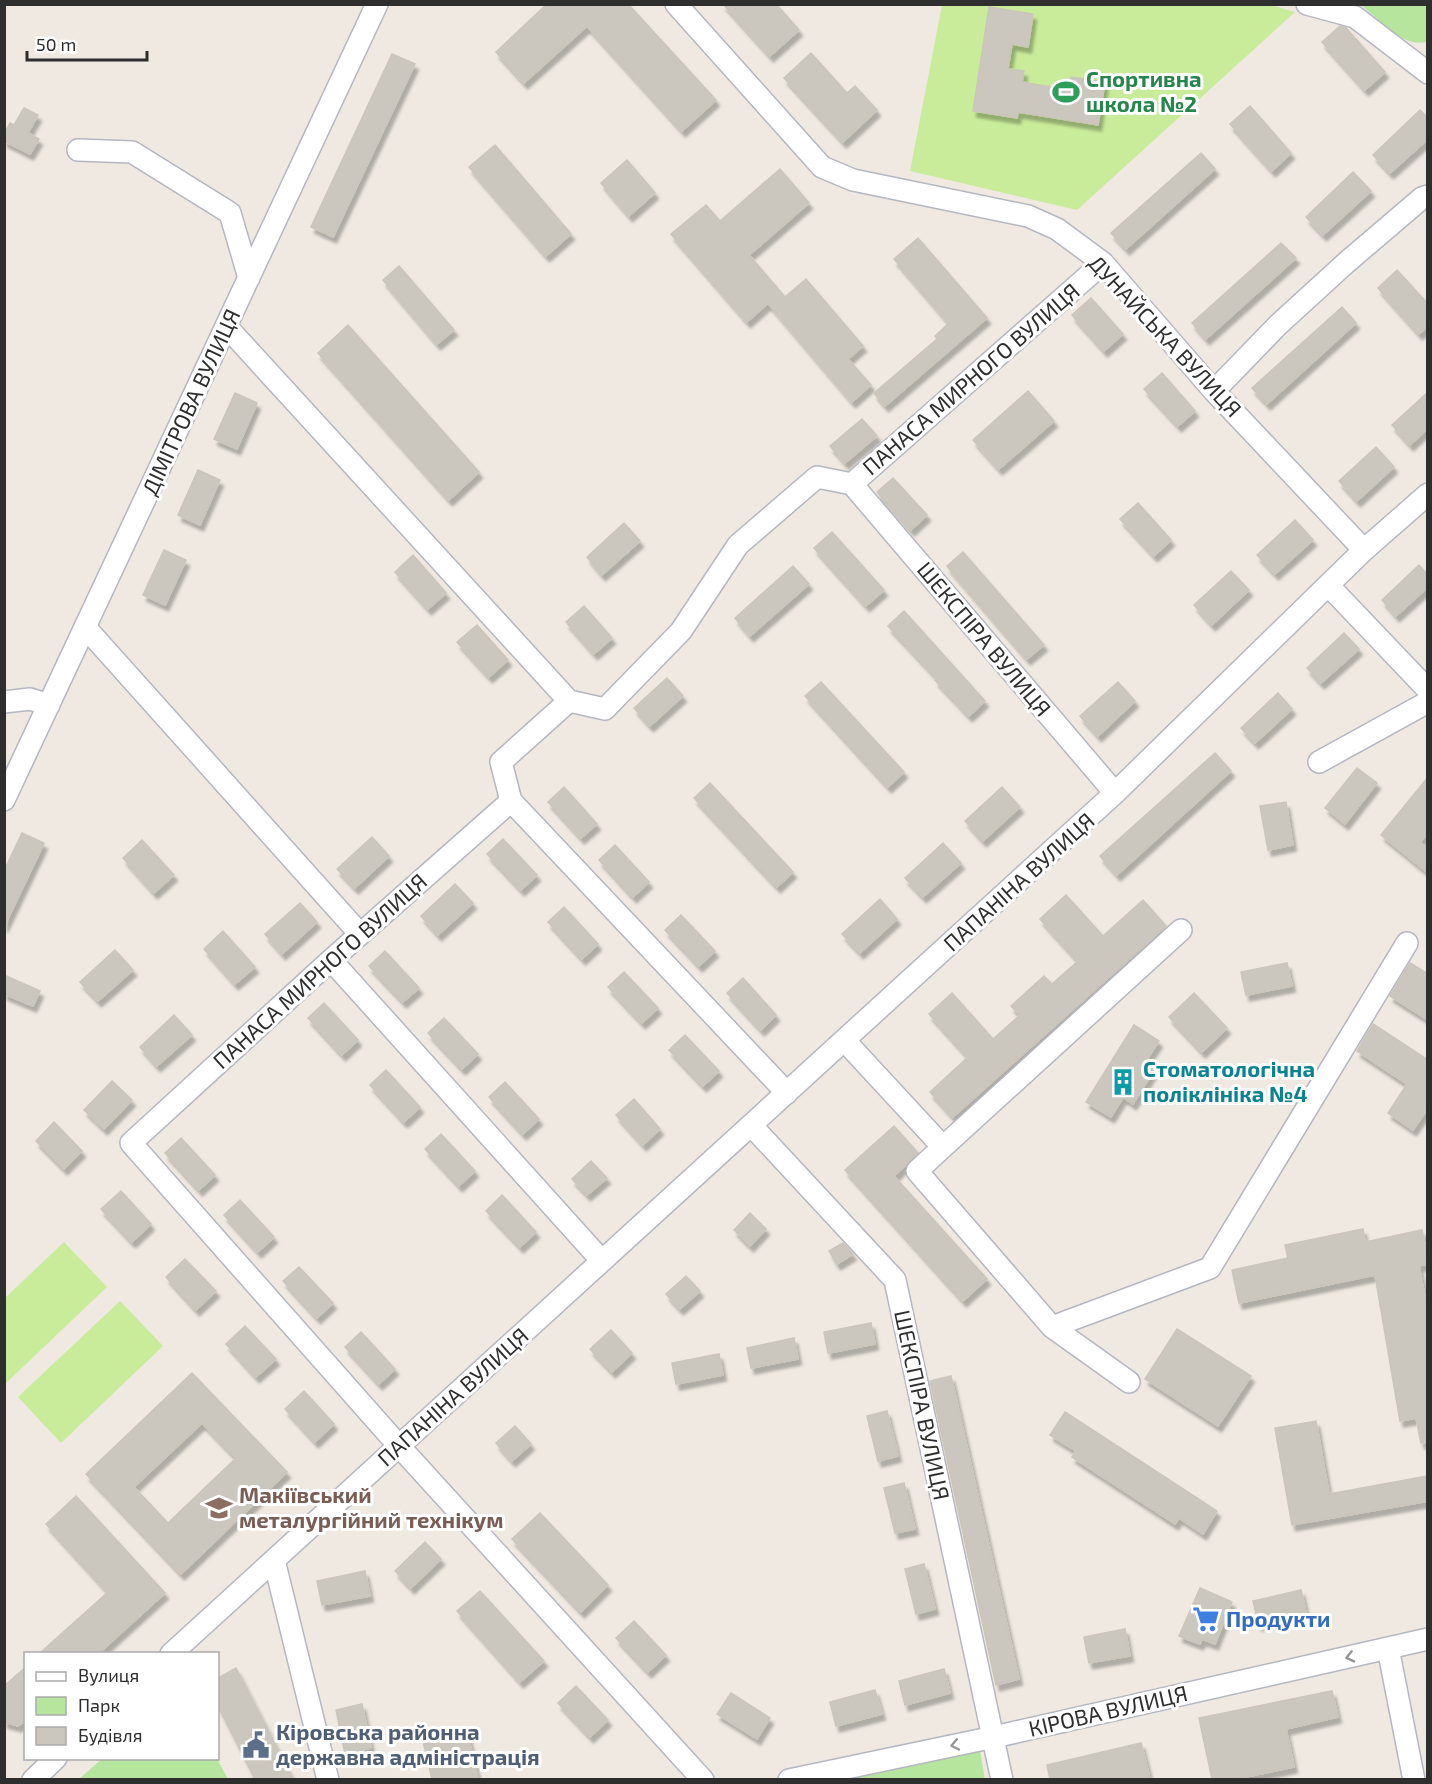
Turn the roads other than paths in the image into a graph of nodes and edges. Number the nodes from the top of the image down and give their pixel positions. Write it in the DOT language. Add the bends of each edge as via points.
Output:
graph roads {
  1 [pos="377,4"];
  2 [pos="676,4"];
  3 [pos="1307,4"];
  4 [pos="1428,74"];
  5 [pos="78,150"];
  6 [pos="1428,196"];
  7 [pos="1103,263"];
  8 [pos="249,278"];
  9 [pos="226,326"];
  10 [pos="1214,390"];
  11 [pos="852,484"];
  12 [pos="1428,494"];
  13 [pos="1364,550"];
  14 [pos="1328,585"];
  15 [pos="85,627"];
  16 [pos="1428,690"];
  17 [pos="569,701"];
  18 [pos="4,702"];
  19 [pos="1428,702"];
  20 [pos="49,705"];
  21 [pos="1319,762"];
  22 [pos="1115,793"];
  23 [pos="4,800"];
  24 [pos="511,801"];
  25 [pos="1181,930"];
  26 [pos="360,934"];
  27 [pos="1407,943"];
  28 [pos="331,960"];
  29 [pos="845,1041"];
  30 [pos="787,1093"];
  31 [pos="751,1125"];
  32 [pos="943,1147"];
  33 [pos="602,1261"];
  34 [pos="1052,1327"];
  35 [pos="1129,1382"];
  36 [pos="399,1446"];
  37 [pos="274,1560"];
  38 [pos="1428,1639"];
  39 [pos="1388,1648"];
  40 [pos="172,1652"];
  41 [pos="994,1737"];
  42 [pos="54,1760"];
  43 [pos="33,1779"];
  44 [pos="328,1779"];
  45 [pos="703,1779"];
  46 [pos="789,1779"];
  47 [pos="1002,1779"];
  48 [pos="1414,1779"];
  1 -- 8 [label="street, ДІМІТРОВА ВУЛИЦЯ"];
  2 -- 7 [label="street, ДУНАЙСЬКА ВУЛИЦЯ" via="822,167 853,180 1028,216 1057,229"];
  3 -- 4 [label="street" via="1355,17"];
  5 -- 8 [label="street" via="132,152 230,213"];
  6 -- 10 [label="street" via="1347,262"];
  7 -- 10 [label="street, ДУНАЙСЬКА ВУЛИЦЯ"];
  7 -- 11 [label="street, ПАНАСА МИРНОГО ВУЛИЦЯ"];
  8 -- 9 [label="street, ДІМІТРОВА ВУЛИЦЯ"];
  9 -- 15 [label="street, ДІМІТРОВА ВУЛИЦЯ"];
  9 -- 17 [label="street"];
  10 -- 13 [label="street, ДУНАЙСЬКА ВУЛИЦЯ"];
  11 -- 17 [label="street, ПАНАСА МИРНОГО ВУЛИЦЯ" via="817,477 738,545 681,631 605,709"];
  11 -- 22 [label="street, ШЕКСПІРА ВУЛИЦЯ"];
  12 -- 13 [label="street, ПАПАНІНА ВУЛИЦЯ"];
  13 -- 14 [label="street, ПАПАНІНА ВУЛИЦЯ"];
  14 -- 16 [label="street"];
  14 -- 22 [label="street, ПАПАНІНА ВУЛИЦЯ"];
  15 -- 20 [label="street, ДІМІТРОВА ВУЛИЦЯ"];
  15 -- 26 [label="street"];
  17 -- 24 [label="street" via="501,762"];
  18 -- 20 [label="street" via="30,699"];
  19 -- 21 [label="street"];
  20 -- 23 [label="street, ДІМІТРОВА ВУЛИЦЯ"];
  22 -- 29 [label="street, ПАПАНІНА ВУЛИЦЯ"];
  24 -- 26 [label="street, ПАНАСА МИРНОГО ВУЛИЦЯ"];
  24 -- 30 [label="street"];
  25 -- 32 [label="street"];
  26 -- 28 [label="street, ПАНАСА МИРНОГО ВУЛИЦЯ"];
  27 -- 34 [label="street" via="1210,1268"];
  28 -- 33 [label="street"];
  28 -- 36 [label="street, ПАНАСА МИРНОГО ВУЛИЦЯ" via="131,1143"];
  29 -- 30 [label="street, ПАПАНІНА ВУЛИЦЯ"];
  29 -- 32 [label="street"];
  30 -- 31 [label="street, ПАПАНІНА ВУЛИЦЯ"];
  31 -- 33 [label="street, ПАПАНІНА ВУЛИЦЯ"];
  31 -- 41 [label="street, ШЕКСПІРА ВУЛИЦЯ" via="895,1280"];
  32 -- 34 [label="street" via="917,1171"];
  33 -- 36 [label="street, ПАПАНІНА ВУЛИЦЯ"];
  34 -- 35 [label="street"];
  36 -- 37 [label="street, ПАПАНІНА ВУЛИЦЯ"];
  36 -- 45 [label="street, ПАНАСА МИРНОГО ВУЛИЦЯ"];
  37 -- 40 [label="street, ПАПАНІНА ВУЛИЦЯ"];
  37 -- 44 [label="street"];
  38 -- 39 [label="street, КІРОВА ВУЛИЦЯ"];
  39 -- 41 [label="street, КІРОВА ВУЛИЦЯ, one-way"];
  39 -- 48 [label="street"];
  41 -- 46 [label="street, КІРОВА ВУЛИЦЯ, one-way"];
  41 -- 47 [label="street, ШЕКСПІРА ВУЛИЦЯ"];
  42 -- 43 [label="street"];
}
